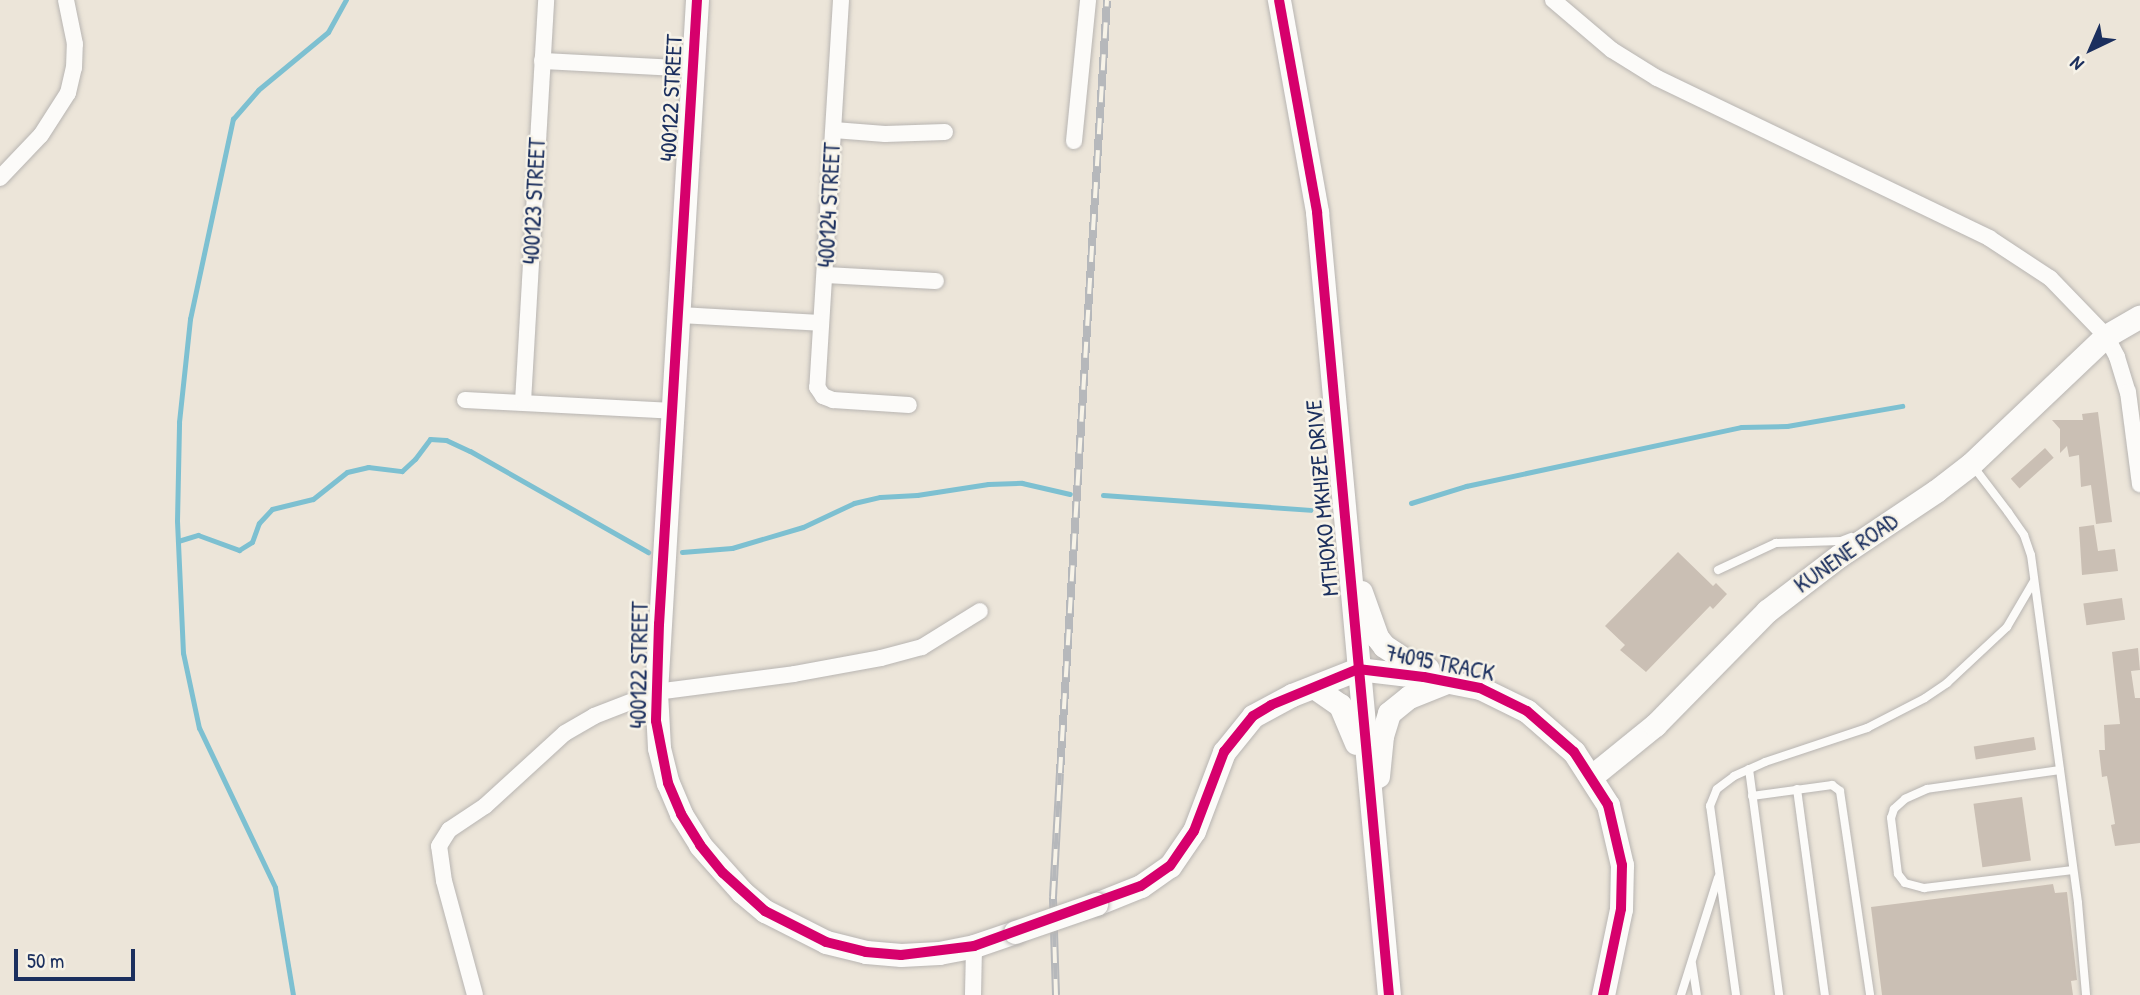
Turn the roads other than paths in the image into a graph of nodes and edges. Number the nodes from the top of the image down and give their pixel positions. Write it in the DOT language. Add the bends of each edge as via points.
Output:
graph roads {
  1 [pos="66,0"];
  2 [pos="546,0"];
  3 [pos="697,0"];
  4 [pos="841,0"];
  5 [pos="1088,0"];
  6 [pos="1279,0"];
  7 [pos="1553,0"];
  8 [pos="542,61"];
  9 [pos="693,69"];
  10 [pos="834,130"];
  11 [pos="945,132"];
  12 [pos="1074,141"];
  13 [pos="0,178"];
  14 [pos="825,275"];
  15 [pos="936,281"];
  16 [pos="679,315"];
  17 [pos="2140,316"];
  18 [pos="821,323"];
  19 [pos="2106,336"];
  20 [pos="465,401"];
  21 [pos="523,402"];
  22 [pos="909,405"];
  23 [pos="673,411"];
  24 [pos="1971,464"];
  25 [pos="2140,484"];
  26 [pos="1887,525"];
  27 [pos="1349,552"];
  28 [pos="1718,570"];
  29 [pos="2034,581"];
  30 [pos="980,611"];
  31 [pos="1358,669"];
  32 [pos="1449,681"];
  33 [pos="1314,687"];
  34 [pos="1480,688"];
  35 [pos="656,692"];
  36 [pos="1749,769"];
  37 [pos="2060,770"];
  38 [pos="1367,776"];
  39 [pos="1592,776"];
  40 [pos="1797,789"];
  41 [pos="1752,796"];
  42 [pos="1372,832"];
  43 [pos="2073,870"];
  44 [pos="1719,875"];
  45 [pos="974,946"];
  46 [pos="1691,962"];
  47 [pos="475,995"];
  48 [pos="972,995"];
  49 [pos="1389,995"];
  50 [pos="1603,995"];
  51 [pos="1681,995"];
  52 [pos="1698,995"];
  53 [pos="1736,995"];
  54 [pos="1779,995"];
  55 [pos="1825,995"];
  56 [pos="1870,995"];
  57 [pos="2086,995"];
  1 -- 13 [label="street" via="75,44 68,93 41,135"];
  2 -- 8 [label="street, 400123 STREET"];
  3 -- 9 [label="street, 400122 STREET"];
  4 -- 10 [label="street, 400124 STREET"];
  5 -- 12 [label="street"];
  6 -- 27 [label="street, MTHOKO MKHIZE DRIVE" via="1317,212"];
  7 -- 19 [label="street" via="1612,50 1657,78 2022,257 2050,278"];
  8 -- 9 [label="street"];
  8 -- 21 [label="street, 400123 STREET"];
  9 -- 16 [label="street, 400122 STREET"];
  10 -- 11 [label="street"];
  10 -- 14 [label="street, 400124 STREET"];
  14 -- 15 [label="street"];
  14 -- 18 [label="street, 400124 STREET"];
  16 -- 18 [label="street"];
  16 -- 23 [label="street, 400122 STREET"];
  17 -- 19 [label="street, KUNENE ROAD"];
  18 -- 22 [label="street, 400124 STREET" via="817,387 823,396"];
  19 -- 24 [label="street, KUNENE ROAD"];
  19 -- 25 [label="street" via="2128,392"];
  20 -- 21 [label="street"];
  21 -- 23 [label="street"];
  23 -- 35 [label="street, 400122 STREET"];
  24 -- 26 [label="street, KUNENE ROAD"];
  24 -- 29 [label="lane" via="2024,535"];
  26 -- 28 [label="lane" via="1841,541 1776,543"];
  26 -- 39 [label="street, KUNENE ROAD" via="1767,611 1655,725"];
  27 -- 31 [label="street, MTHOKO MKHIZE DRIVE"];
  27 -- 34 [label="street" via="1371,622 1384,646 1409,663"];
  29 -- 36 [label="lane" via="2007,626 1926,698 1867,728"];
  29 -- 37 [label="lane"];
  30 -- 35 [label="street" via="922,647 881,658"];
  31 -- 32 [label="street, 74095 TRACK"];
  31 -- 33 [label="street, 400122 STREET"];
  31 -- 38 [label="street, MTHOKO MKHIZE DRIVE"];
  32 -- 34 [label="street, 74095 TRACK"];
  32 -- 42 [label="street" via="1409,697 1388,713 1381,736"];
  33 -- 38 [label="street" via="1340,705"];
  33 -- 45 [label="street, 400122 STREET, bridge" via="1271,705 1242,727 1224,752 1194,831 1170,866 1141,886"];
  34 -- 39 [label="street, 74095 TRACK" via="1544,724"];
  35 -- 45 [label="street, 400122 STREET" via="659,748 681,814 712,861 750,899 792,927 866,952 926,953"];
  35 -- 47 [label="street" via="594,716 565,733 485,806 442,838 439,856"];
  36 -- 41 [label="lane"];
  36 -- 44 [label="lane" via="1712,796"];
  37 -- 43 [label="lane"];
  37 -- 43 [label="lane" via="1927,789 1905,799 1891,818 1898,874 1905,883 1924,888"];
  38 -- 42 [label="street, MTHOKO MKHIZE DRIVE"];
  39 -- 50 [label="street, 74095 TRACK" via="1608,804 1622,865 1621,909"];
  40 -- 41 [label="lane"];
  40 -- 55 [label="lane"];
  40 -- 56 [label="lane" via="1832,785 1840,791"];
  41 -- 54 [label="lane"];
  42 -- 49 [label="street, MTHOKO MKHIZE DRIVE"];
  43 -- 57 [label="lane"];
  44 -- 46 [label="lane"];
  44 -- 53 [label="lane"];
  45 -- 48 [label="street"];
  46 -- 51 [label="lane"];
  46 -- 52 [label="lane"];
}
